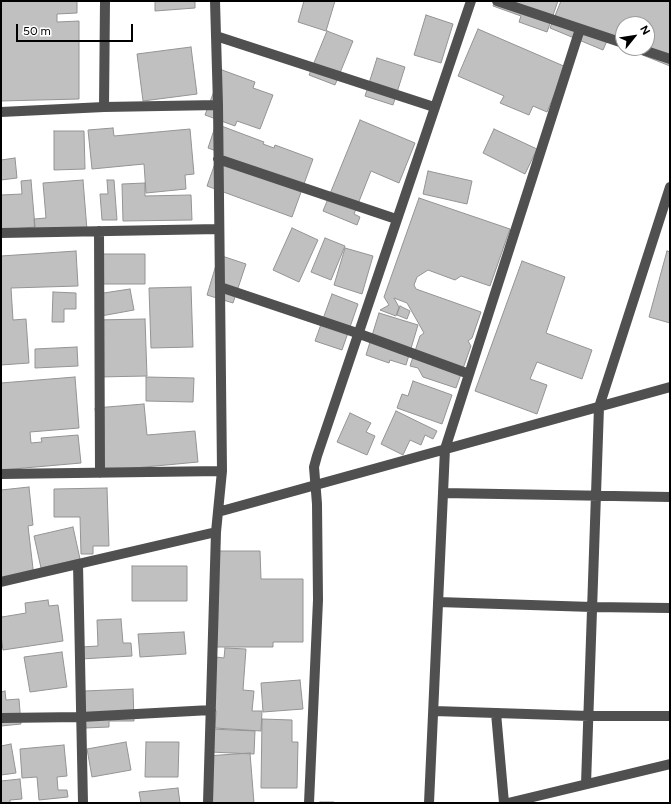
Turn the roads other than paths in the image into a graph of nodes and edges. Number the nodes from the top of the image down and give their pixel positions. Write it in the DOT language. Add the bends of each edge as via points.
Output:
graph roads {
  1 [pos="106,1"];
  2 [pos="215,1"];
  3 [pos="471,1"];
  4 [pos="497,1"];
  5 [pos="580,29"];
  6 [pos="216,36"];
  7 [pos="615,40"];
  8 [pos="655,54"];
  9 [pos="670,59"];
  10 [pos="218,105"];
  11 [pos="104,107"];
  12 [pos="434,107"];
  13 [pos="1,112"];
  14 [pos="218,160"];
  15 [pos="670,187"];
  16 [pos="396,219"];
  17 [pos="219,229"];
  18 [pos="99,231"];
  19 [pos="1,233"];
  20 [pos="220,287"];
  21 [pos="357,333"];
  22 [pos="469,374"];
  23 [pos="670,387"];
  24 [pos="599,407"];
  25 [pos="445,449"];
  26 [pos="222,471"];
  27 [pos="100,473"];
  28 [pos="1,474"];
  29 [pos="315,485"];
  30 [pos="443,493"];
  31 [pos="596,496"];
  32 [pos="670,497"];
  33 [pos="218,512"];
  34 [pos="216,532"];
  35 [pos="78,564"];
  36 [pos="1,582"];
  37 [pos="438,602"];
  38 [pos="592,607"];
  39 [pos="670,608"];
  40 [pos="211,710"];
  41 [pos="434,711"];
  42 [pos="496,713"];
  43 [pos="588,716"];
  44 [pos="670,716"];
  45 [pos="81,717"];
  46 [pos="1,718"];
  47 [pos="670,764"];
  48 [pos="586,784"];
  49 [pos="83,803"];
  50 [pos="208,803"];
  51 [pos="309,803"];
  52 [pos="429,803"];
  53 [pos="504,803"];
  54 [pos="508,803"];
  1 -- 11 [label="street"];
  2 -- 6 [label="street"];
  3 -- 12 [label="street"];
  4 -- 5 [label="street"];
  5 -- 7 [label="street"];
  5 -- 22 [label="street"];
  6 -- 10 [label="street"];
  6 -- 12 [label="street"];
  8 -- 9 [label="street"];
  10 -- 11 [label="street"];
  10 -- 14 [label="street"];
  11 -- 13 [label="street"];
  12 -- 16 [label="street"];
  14 -- 16 [label="street"];
  14 -- 17 [label="street"];
  15 -- 24 [label="street"];
  16 -- 21 [label="street"];
  17 -- 18 [label="street"];
  17 -- 20 [label="street"];
  18 -- 19 [label="street"];
  18 -- 27 [label="street"];
  20 -- 21 [label="street"];
  20 -- 26 [label="street"];
  21 -- 22 [label="street"];
  21 -- 29 [label="street" via="316,456"];
  22 -- 25 [label="street"];
  23 -- 24 [label="street"];
  24 -- 25 [label="street"];
  24 -- 31 [label="street"];
  25 -- 29 [label="street"];
  25 -- 30 [label="street"];
  26 -- 27 [label="street"];
  26 -- 33 [label="street"];
  27 -- 28 [label="street"];
  29 -- 33 [label="street"];
  29 -- 51 [label="street" via="318,600"];
  30 -- 31 [label="street"];
  30 -- 37 [label="street"];
  31 -- 32 [label="street"];
  31 -- 38 [label="street"];
  33 -- 34 [label="street"];
  34 -- 35 [label="street"];
  34 -- 40 [label="street"];
  35 -- 36 [label="street"];
  35 -- 45 [label="street"];
  37 -- 38 [label="street"];
  37 -- 41 [label="street"];
  38 -- 39 [label="street"];
  38 -- 43 [label="street"];
  40 -- 45 [label="street"];
  40 -- 50 [label="street"];
  41 -- 42 [label="street"];
  41 -- 52 [label="street"];
  42 -- 43 [label="street"];
  42 -- 53 [label="street"];
  43 -- 44 [label="street"];
  43 -- 48 [label="street"];
  45 -- 46 [label="street"];
  45 -- 49 [label="street"];
  47 -- 48 [label="street"];
  48 -- 54 [label="street"];
}
